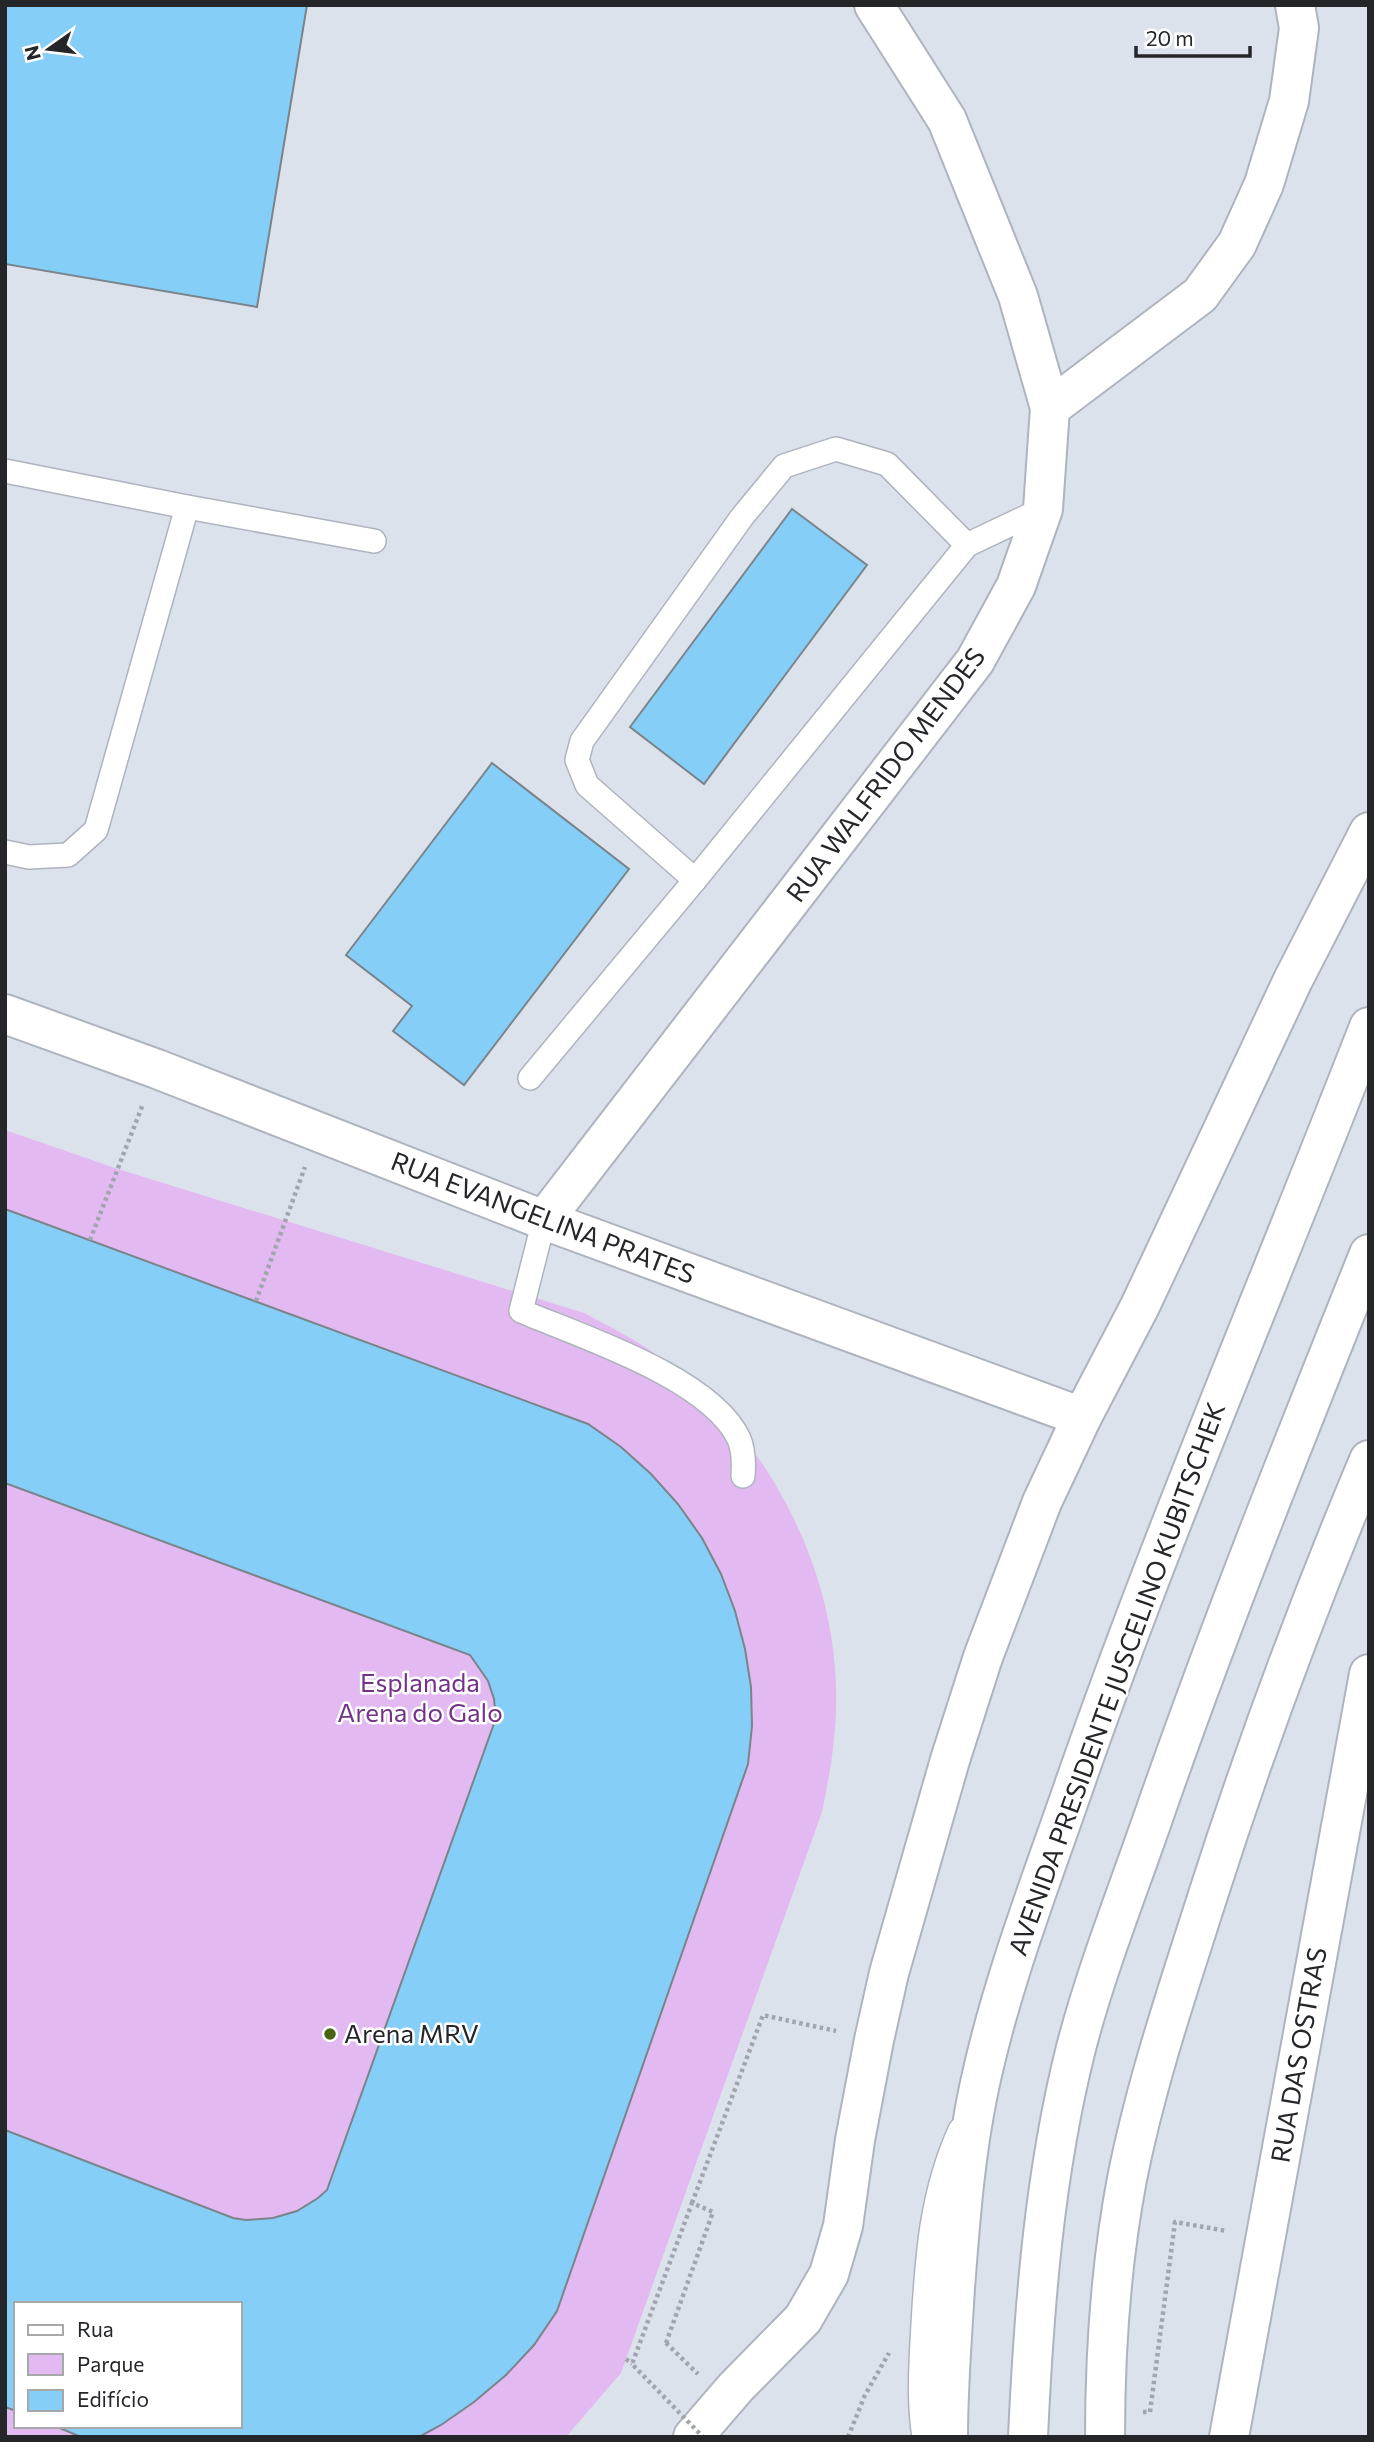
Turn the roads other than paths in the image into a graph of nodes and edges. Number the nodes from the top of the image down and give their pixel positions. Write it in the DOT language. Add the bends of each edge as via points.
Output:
graph roads {
  1 [pos="874,5"];
  2 [pos="1295,5"];
  3 [pos="1051,408"];
  4 [pos="5,471"];
  5 [pos="187,507"];
  6 [pos="1043,509"];
  7 [pos="374,541"];
  8 [pos="967,545"];
  9 [pos="1369,832"];
  10 [pos="5,852"];
  11 [pos="695,880"];
  12 [pos="5,1014"];
  13 [pos="1369,1027"];
  14 [pos="530,1078"];
  15 [pos="544,1220"];
  16 [pos="1369,1254"];
  17 [pos="1082,1417"];
  18 [pos="1369,1460"];
  19 [pos="743,1476"];
  20 [pos="1369,1674"];
  21 [pos="978,2089"];
  22 [pos="693,2437"];
  23 [pos="924,2437"];
  24 [pos="948,2437"];
  25 [pos="1028,2437"];
  26 [pos="1105,2437"];
  27 [pos="1229,2437"];
  1 -- 3 [label="main road, RUA WALFRIDO MENDES" via="947,120 1018,296"];
  2 -- 3 [label="main road" via="1299,28 1289,101 1264,184 1237,244 1200,295"];
  3 -- 6 [label="main road, RUA WALFRIDO MENDES"];
  4 -- 5 [label="lane"];
  5 -- 7 [label="lane"];
  5 -- 10 [label="lane" via="96,830 68,855 29,857"];
  6 -- 8 [label="lane"];
  6 -- 15 [label="main road, RUA WALFRIDO MENDES" via="1016,586 975,661"];
  8 -- 11 [label="lane"];
  8 -- 11 [label="lane" via="887,464 835,449 784,466 742,517 582,741 577,760 587,785"];
  9 -- 17 [label="main road"];
  11 -- 14 [label="lane"];
  12 -- 15 [label="main road, RUA EVANGELINA PRATES"];
  13 -- 21 [label="main road, AVENIDA PRESIDENTE JUSCELINO KUBITSCHEK" via="1106,1692 1012,1966"];
  15 -- 17 [label="main road, RUA EVANGELINA PRATES"];
  15 -- 19 [label="lane" via="521,1311 645,1364 693,1391 723,1416 738,1437"];
  16 -- 25 [label="main road" via="1200,1683 1077,2046 1057,2136 1042,2250"];
  17 -- 22 [label="main road" via="1042,1502 950,1760 874,2039 843,2226 829,2274 803,2319"];
  18 -- 26 [label="main road" via="1310,1602 1227,1836 1163,2038 1127,2179 1115,2254"];
  20 -- 27 [label="main road, RUA DAS OSTRAS"];
  21 -- 23 [label="lane" via="943,2168 935,2203 920,2374"];
  21 -- 24 [label="main road, AVENIDA PRESIDENTE JUSCELINO KUBITSCHEK" via="960,2216"];
}
